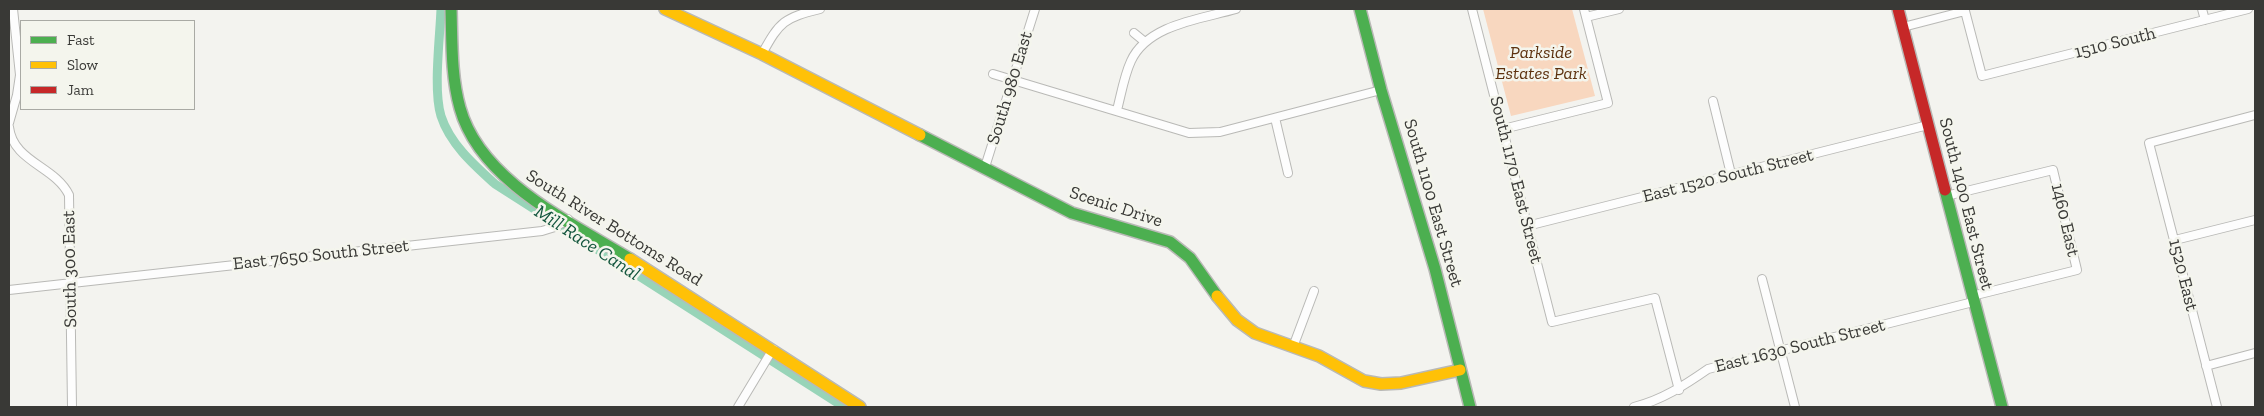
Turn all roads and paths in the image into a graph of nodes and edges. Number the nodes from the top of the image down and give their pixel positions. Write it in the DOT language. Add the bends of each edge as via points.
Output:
graph roads {
  1 [pos="13,9"];
  2 [pos="451,9"];
  3 [pos="665,9"];
  4 [pos="820,9"];
  5 [pos="1035,9"];
  6 [pos="1236,9"];
  7 [pos="1360,9"];
  8 [pos="1472,9"];
  9 [pos="1619,9"];
  10 [pos="1898,9"];
  11 [pos="2202,9"];
  12 [pos="2248,9"];
  13 [pos="1585,13"];
  14 [pos="2205,20"];
  15 [pos="1903,27"];
  16 [pos="1134,34"];
  17 [pos="1145,42"];
  18 [pos="18,54"];
  19 [pos="762,54"];
  20 [pos="9,55"];
  21 [pos="993,74"];
  22 [pos="1014,81"];
  23 [pos="1381,90"];
  24 [pos="1713,101"];
  25 [pos="1117,110"];
  26 [pos="2255,115"];
  27 [pos="1275,118"];
  28 [pos="9,123"];
  29 [pos="1928,125"];
  30 [pos="9,127"];
  31 [pos="1503,129"];
  32 [pos="985,167"];
  33 [pos="1288,173"];
  34 [pos="1731,174"];
  35 [pos="1946,196"];
  36 [pos="2255,220"];
  37 [pos="562,223"];
  38 [pos="1528,226"];
  39 [pos="2175,240"];
  40 [pos="2077,270"];
  41 [pos="1762,279"];
  42 [pos="71,282"];
  43 [pos="9,290"];
  44 [pos="1314,291"];
  45 [pos="1973,299"];
  46 [pos="1293,347"];
  47 [pos="1780,351"];
  48 [pos="771,352"];
  49 [pos="2255,353"];
  50 [pos="2206,366"];
  51 [pos="1460,370"];
  52 [pos="1678,390"];
  53 [pos="72,407"];
  54 [pos="738,407"];
  55 [pos="860,407"];
  56 [pos="1470,407"];
  57 [pos="1634,407"];
  58 [pos="1795,407"];
  59 [pos="2002,407"];
  60 [pos="2217,407"];
  1 -- 18 [label="street"];
  2 -- 37 [label="street, South River Bottoms Road" via="453,82 470,134 504,178"];
  3 -- 19 [label="street, Scenic Drive"];
  4 -- 19 [label="street" via="783,22"];
  5 -- 22 [label="street, South 980 East"];
  6 -- 17 [label="street" via="1167,29"];
  7 -- 23 [label="street, South 1100 East Street"];
  8 -- 31 [label="street, South 1170 East Street"];
  9 -- 13 [label="street"];
  10 -- 15 [label="street, South 1400 East Street"];
  11 -- 14 [label="street"];
  12 -- 14 [label="street, 1510 South"];
  13 -- 31 [label="street" via="1608,103"];
  14 -- 15 [label="street, 1510 South" via="1982,76 1965,11"];
  15 -- 29 [label="street, South 1400 East Street"];
  16 -- 17 [label="street"];
  17 -- 25 [label="street" via="1131,61"];
  18 -- 20 [label="street"];
  18 -- 28 [label="street" via="19,85"];
  19 -- 32 [label="street, Scenic Drive"];
  21 -- 22 [label="street"];
  22 -- 25 [label="street"];
  22 -- 32 [label="street, South 980 East"];
  23 -- 27 [label="street"];
  23 -- 51 [label="street, South 1100 East Street" via="1435,269"];
  24 -- 34 [label="street"];
  25 -- 27 [label="street" via="1189,133 1220,132"];
  26 -- 39 [label="street, 1520 East" via="2149,143"];
  27 -- 33 [label="street"];
  29 -- 34 [label="street, East 1520 South Street"];
  29 -- 35 [label="street, South 1400 East Street"];
  30 -- 42 [label="street, South 300 East" via="20,152 60,182 69,195"];
  31 -- 38 [label="street, South 1170 East Street"];
  32 -- 46 [label="street, Scenic Drive" via="1072,213 1170,242 1200,270 1216,297 1236,320 1254,334"];
  34 -- 38 [label="street, East 1520 South Street"];
  35 -- 40 [label="street, 1460 East" via="2053,170"];
  35 -- 45 [label="street, South 1400 East Street"];
  36 -- 39 [label="street"];
  37 -- 42 [label="street, East 7650 South Street" via="532,232"];
  37 -- 48 [label="street, South River Bottoms Road"];
  38 -- 52 [label="street, South 1170 East Street" via="1552,322 1655,298"];
  39 -- 50 [label="street, 1520 East"];
  40 -- 45 [label="street, East 1630 South Street"];
  41 -- 47 [label="street"];
  42 -- 43 [label="street, East 7650 South Street"];
  42 -- 53 [label="street, South 300 East"];
  44 -- 46 [label="street"];
  45 -- 47 [label="street, East 1630 South Street"];
  45 -- 59 [label="street, South 1400 East Street"];
  46 -- 51 [label="street, Scenic Drive" via="1321,357 1357,378 1379,384"];
  47 -- 52 [label="street, East 1630 South Street" via="1708,369"];
  47 -- 58 [label="street"];
  48 -- 54 [label="street"];
  48 -- 55 [label="street, South River Bottoms Road"];
  49 -- 50 [label="street"];
  50 -- 60 [label="street, 1520 East"];
  51 -- 56 [label="street, South 1100 East Street"];
  52 -- 57 [label="street, East 1630 South Street" via="1652,403"];
}
